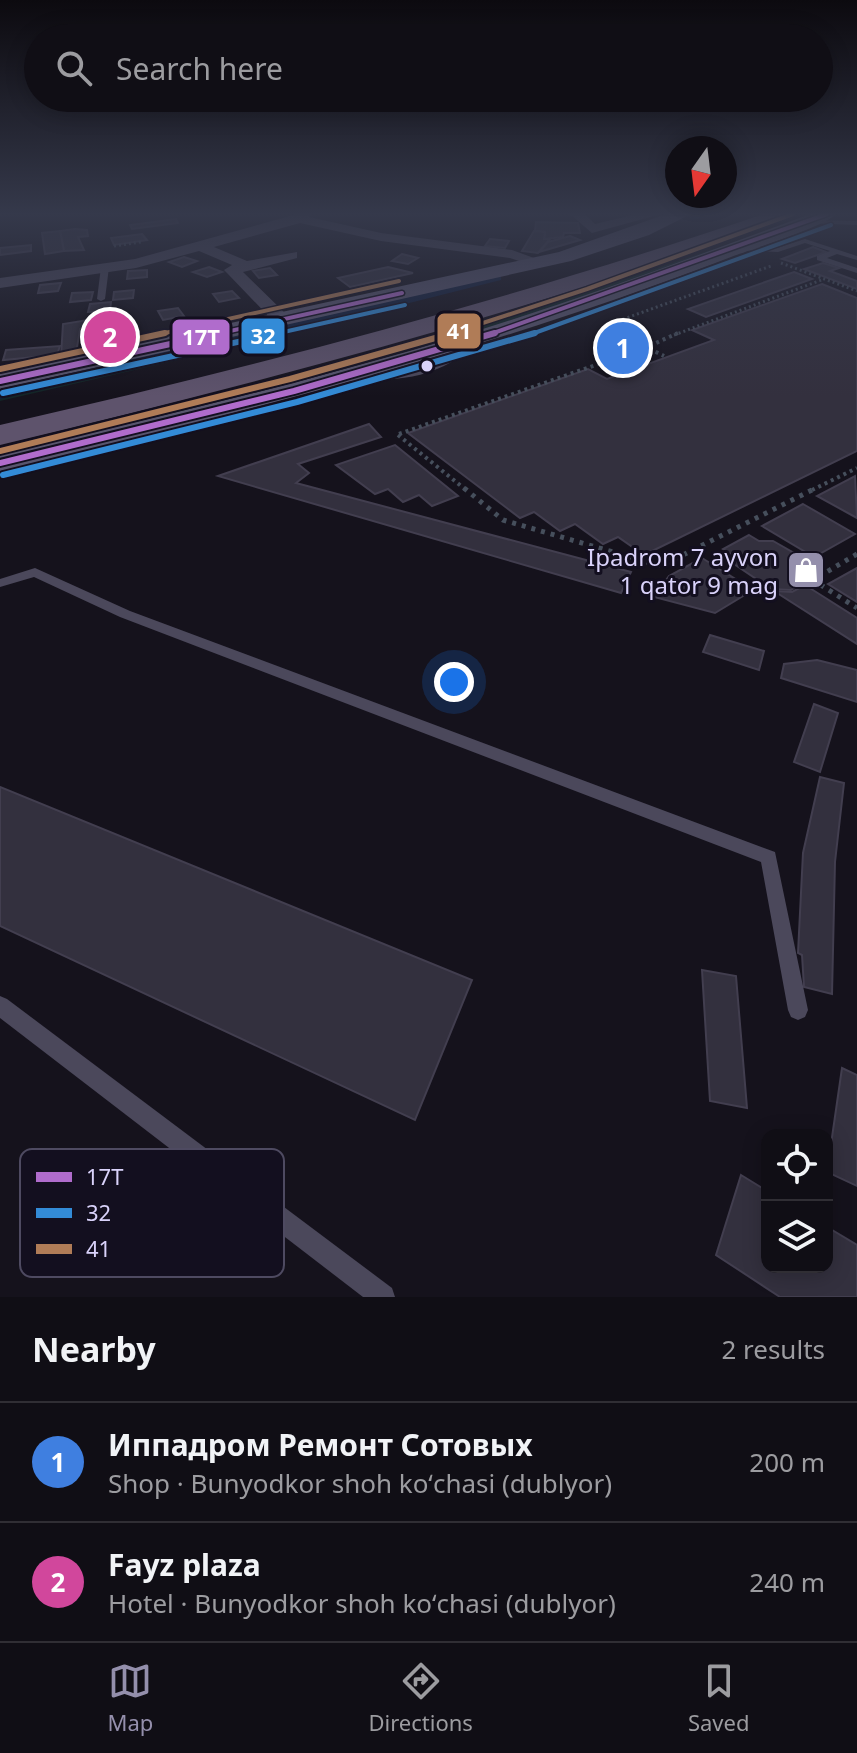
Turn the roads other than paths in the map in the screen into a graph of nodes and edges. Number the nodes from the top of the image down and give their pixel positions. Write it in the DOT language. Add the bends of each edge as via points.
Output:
graph roads {
  1 [pos="56,275"];
  2 [pos="104,275"];
  3 [pos="237,275"];
  4 [pos="482,275"];
  5 [pos="553,275"];
  6 [pos="609,275"];
  7 [pos="662,275"];
  8 [pos="0,283"];
  9 [pos="101,299"];
  10 [pos="282,320"];
  11 [pos="0,381"];
  12 [pos="0,411"];
  13 [pos="0,435"];
  14 [pos="0,463"];
  15 [pos="0,583"];
  16 [pos="0,1006"];
  17 [pos="798,1010"];
  18 [pos="188,1149"];
  19 [pos="284,1222"];
  20 [pos="383,1297"];
  1 -- 8 [label="street"];
  2 -- 9 [label="lane"];
  3 -- 10 [label="street"];
  4 -- 10 [label="street"];
  5 -- 12 [label="main road" via="391,319"];
  6 -- 13 [label="main road" via="409,334"];
  7 -- 14 [label="street" via="481,337 338,378"];
  10 -- 11 [label="street"];
  15 -- 17 [label="lane" via="35,572 125,614 769,857"];
  16 -- 18 [label="lane"];
  19 -- 20 [label="lane"];
}
